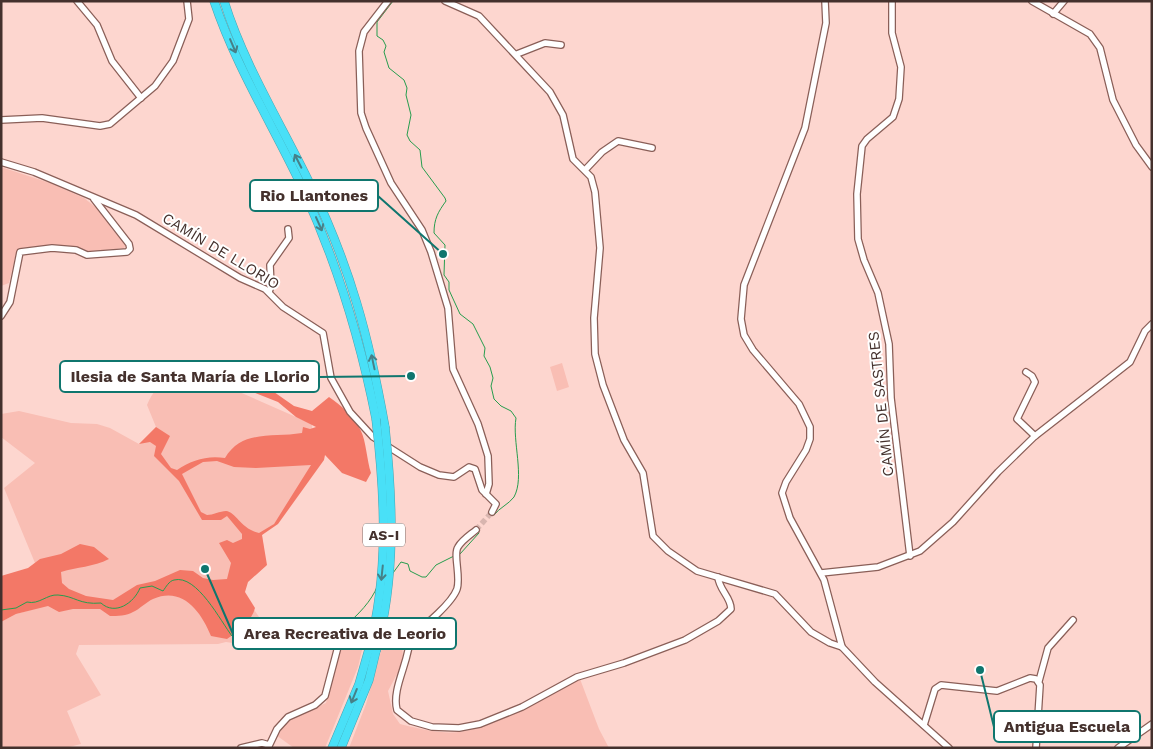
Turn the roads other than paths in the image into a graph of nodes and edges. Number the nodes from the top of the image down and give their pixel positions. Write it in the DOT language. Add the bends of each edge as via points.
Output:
graph roads {
  1 [pos="77,1"];
  2 [pos="187,1"];
  3 [pos="214,1"];
  4 [pos="224,1"];
  5 [pos="388,1"];
  6 [pos="444,1"];
  7 [pos="825,1"];
  8 [pos="892,1"];
  9 [pos="1032,1"];
  10 [pos="1064,1"];
  11 [pos="1053,14"];
  12 [pos="561,45"];
  13 [pos="517,54"];
  14 [pos="141,98"];
  15 [pos="1,120"];
  16 [pos="652,148"];
  17 [pos="1,162"];
  18 [pos="1152,167"];
  19 [pos="585,170"];
  20 [pos="93,198"];
  21 [pos="288,229"];
  22 [pos="269,292"];
  23 [pos="1,316"];
  24 [pos="1152,324"];
  25 [pos="1026,372"];
  26 [pos="1035,436"];
  27 [pos="486,494"];
  28 [pos="492,512"];
  29 [pos="476,530"];
  30 [pos="910,556"];
  31 [pos="821,573"];
  32 [pos="718,577"];
  33 [pos="1073,620"];
  34 [pos="410,634"];
  35 [pos="842,647"];
  36 [pos="372,650"];
  37 [pos="1038,681"];
  38 [pos="1152,724"];
  39 [pos="924,725"];
  40 [pos="269,747"];
  41 [pos="240,748"];
  42 [pos="332,748"];
  43 [pos="341,748"];
  44 [pos="949,748"];
  45 [pos="1036,748"];
  46 [pos="1118,748"];
  1 -- 14 [label="street" via="96,25 112,61"];
  2 -- 14 [label="street" via="189,19 173,61 155,86"];
  3 -- 36 [label="highway, AS-I, one-way, bridge" via="241,67 302,188 339,273 366,365 382,472 384,540"];
  36 -- 4 [label="highway, AS-I, one-way, bridge" via="386,608 392,539 385,427 374,362 348,270 310,183 249,63"];
  5 -- 27 [label="street" via="364,32 359,51 362,114 391,183 422,230 431,252 448,308 454,369 488,456"];
  6 -- 13 [label="street" via="479,16"];
  7 -- 31 [label="street" via="826,23 810,109 744,286 741,319 744,335 752,350 799,404 810,426 806,450 782,493 790,518"];
  8 -- 30 [label="street, CAMÍN DE SASTRES" via="892,33 901,66 899,99 894,117 862,146 857,225 864,260 878,293 889,344 891,398"];
  9 -- 11 [label="street"];
  10 -- 11 [label="street"];
  11 -- 18 [label="street" via="1090,34 1100,48 1113,100 1136,145"];
  12 -- 13 [label="street" via="546,43"];
  13 -- 19 [label="street" via="556,101 563,115 573,159"];
  14 -- 15 [label="street" via="106,125 48,118"];
  16 -- 19 [label="street" via="618,141"];
  17 -- 20 [label="street, CAMÍN DE LLORIO" via="34,172"];
  19 -- 32 [label="street" via="593,184 599,226 594,344 600,379 624,440 643,473 653,536 697,571"];
  20 -- 22 [label="street, CAMÍN DE LLORIO" via="136,214 240,278"];
  20 -- 23 [label="street" via="130,249 87,256 76,250 52,248 20,252 10,302"];
  21 -- 22 [label="street" via="289,238 270,264 272,286"];
  22 -- 27 [label="street, CAMÍN DE LLORIO" via="283,307 323,333 331,378 350,412 373,437 420,467 445,477 454,477 469,467 475,469"];
  24 -- 26 [label="street" via="1130,362"];
  25 -- 26 [label="street" via="1035,382 1017,419"];
  26 -- 30 [label="street" via="953,522"];
  27 -- 28 [label="street, CAMÍN DE LLORIO" via="496,504"];
  29 -- 34 [label="street" via="457,547 459,577 454,596 420,630"];
  30 -- 31 [label="street" via="878,568"];
  31 -- 35 [label="street"];
  32 -- 34 [label="street" via="720,588 730,604 725,616 674,645 577,676 522,707 480,724 447,728 418,723 400,715 396,705"];
  32 -- 35 [label="street" via="775,594 811,632"];
  33 -- 37 [label="street" via="1048,648"];
  34 -- 40 [label="street" via="368,623 345,631 325,696 315,705 288,717 277,729"];
  35 -- 39 [label="street" via="852,660"];
  36 -- 42 [label="highway, AS-I, one-way"];
  36 -- 43 [label="highway, AS-I" via="369,680"];
  37 -- 39 [label="street" via="1030,678 997,691 941,685 935,689"];
  37 -- 45 [label="street"];
  38 -- 46 [label="street"];
  39 -- 44 [label="street"];
  40 -- 41 [label="street" via="262,743"];
}
